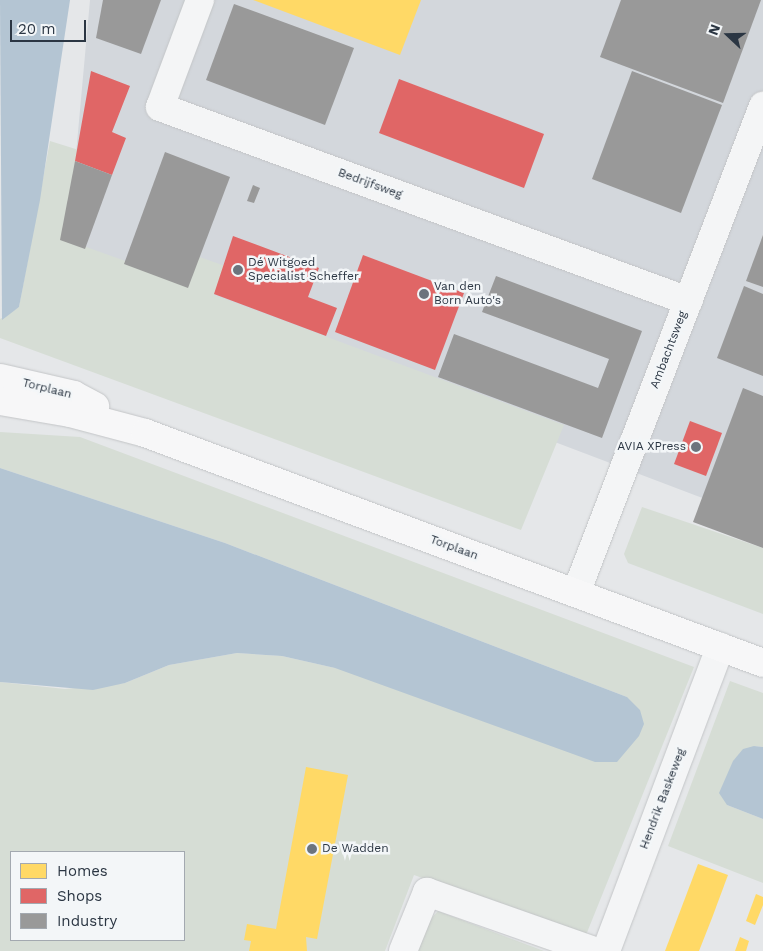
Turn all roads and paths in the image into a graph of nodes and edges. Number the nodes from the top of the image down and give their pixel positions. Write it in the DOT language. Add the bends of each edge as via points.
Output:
graph roads {
  1 [pos="200,0"];
  2 [pos="763,106"];
  3 [pos="688,301"];
  4 [pos="0,378"];
  5 [pos="0,401"];
  6 [pos="145,433"];
  7 [pos="576,593"];
  8 [pos="720,647"];
  9 [pos="763,663"];
  10 [pos="403,951"];
  11 [pos="595,951"];
  12 [pos="606,951"];
  1 -- 3 [label="street, Bedrijfsweg" via="160,107"];
  2 -- 3 [label="street, Ambachtsweg"];
  3 -- 7 [label="street, Ambachtsweg"];
  4 -- 6 [label="street, Torplaan" via="74,395"];
  5 -- 6 [label="street, Torplaan" via="70,413"];
  6 -- 7 [label="street, Torplaan"];
  7 -- 8 [label="street, Torplaan"];
  8 -- 9 [label="street, Torplaan"];
  8 -- 12 [label="street, Hendrik Baskeweg"];
  10 -- 11 [label="street" via="426,892"];
}
